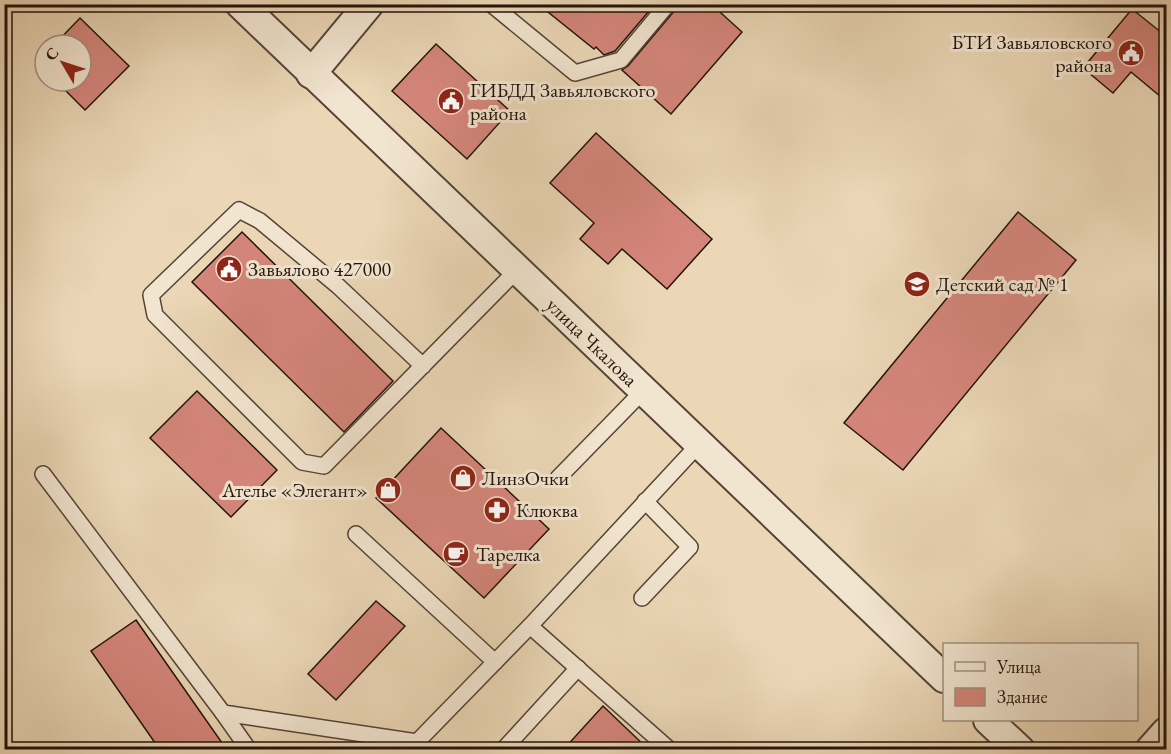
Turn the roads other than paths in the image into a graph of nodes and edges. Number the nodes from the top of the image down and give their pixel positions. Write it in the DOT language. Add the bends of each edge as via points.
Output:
graph roads {
  1 [pos="240,4"];
  2 [pos="369,4"];
  3 [pos="491,4"];
  4 [pos="668,4"];
  5 [pos="311,74"];
  6 [pos="517,270"];
  7 [pos="423,366"];
  8 [pos="643,391"];
  9 [pos="699,444"];
  10 [pos="43,474"];
  11 [pos="558,478"];
  12 [pos="645,501"];
  13 [pos="356,534"];
  14 [pos="642,598"];
  15 [pos="530,626"];
  16 [pos="495,662"];
  17 [pos="578,668"];
  18 [pos="943,676"];
  19 [pos="223,713"];
  20 [pos="989,721"];
  21 [pos="1167,732"];
  22 [pos="419,746"];
  23 [pos="249,750"];
  24 [pos="503,750"];
  25 [pos="670,750"];
  26 [pos="1020,750"];
  27 [pos="1150,750"];
  1 -- 5 [label="street, улица Чкалова"];
  2 -- 5 [label="street"];
  3 -- 4 [label="lane" via="575,73 621,60"];
  5 -- 6 [label="street, улица Чкалова"];
  6 -- 7 [label="lane"];
  6 -- 8 [label="street, улица Чкалова"];
  7 -- 7 [label="lane" via="324,466 302,462 155,315 151,295 239,210 260,221 329,278"];
  8 -- 9 [label="street, улица Чкалова"];
  8 -- 11 [label="lane"];
  9 -- 12 [label="lane"];
  9 -- 18 [label="street, улица Чкалова"];
  10 -- 19 [label="lane"];
  12 -- 14 [label="lane" via="690,547"];
  12 -- 15 [label="lane"];
  13 -- 16 [label="lane"];
  15 -- 16 [label="lane"];
  15 -- 17 [label="lane"];
  16 -- 22 [label="lane"];
  17 -- 24 [label="lane"];
  17 -- 25 [label="lane"];
  19 -- 22 [label="lane"];
  19 -- 23 [label="lane"];
  20 -- 26 [label="street"];
  21 -- 27 [label="street"];
}
